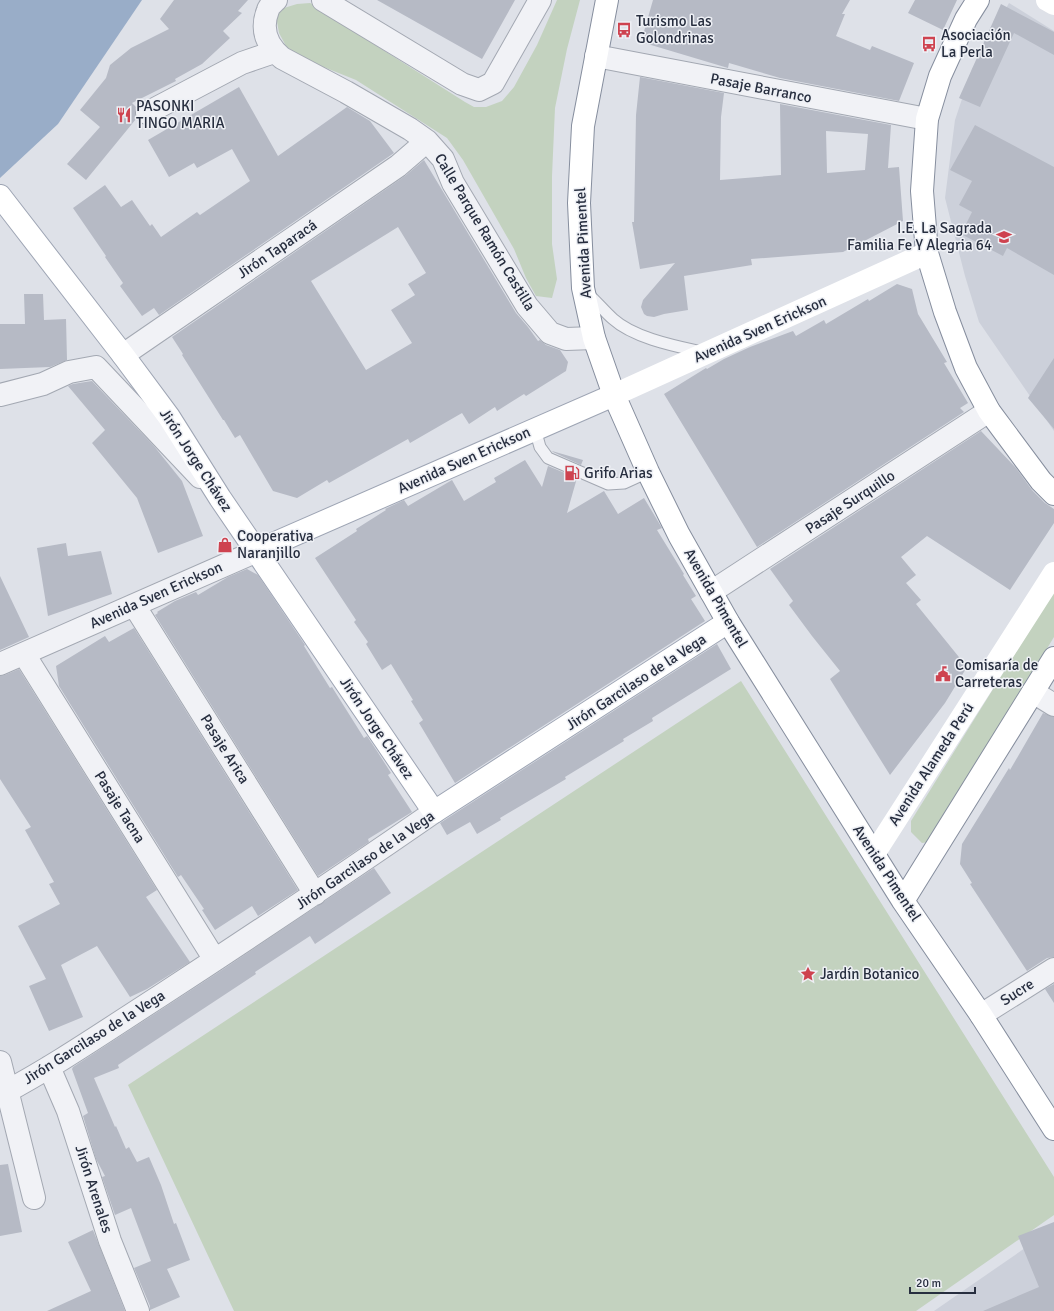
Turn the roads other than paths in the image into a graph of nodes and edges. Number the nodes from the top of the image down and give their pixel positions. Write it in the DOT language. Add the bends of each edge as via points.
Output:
graph roads {
  1 [pos="276,0"];
  2 [pos="323,0"];
  3 [pos="540,0"];
  4 [pos="607,0"];
  5 [pos="978,0"];
  6 [pos="1047,0"];
  7 [pos="1054,4"];
  8 [pos="274,52"];
  9 [pos="596,56"];
  10 [pos="147,113"];
  11 [pos="927,119"];
  12 [pos="427,141"];
  13 [pos="0,196"];
  14 [pos="927,253"];
  15 [pos="582,288"];
  16 [pos="594,338"];
  17 [pos="705,353"];
  18 [pos="123,355"];
  19 [pos="0,395"];
  20 [pos="614,395"];
  21 [pos="989,411"];
  22 [pos="535,429"];
  23 [pos="648,472"];
  24 [pos="1054,494"];
  25 [pos="220,498"];
  26 [pos="257,551"];
  27 [pos="1054,573"];
  28 [pos="711,592"];
  29 [pos="134,605"];
  30 [pos="728,622"];
  31 [pos="24,654"];
  32 [pos="1054,658"];
  33 [pos="0,664"];
  34 [pos="1033,692"];
  35 [pos="1054,705"];
  36 [pos="434,812"];
  37 [pos="874,854"];
  38 [pos="315,894"];
  39 [pos="904,901"];
  40 [pos="216,960"];
  41 [pos="1054,968"];
  42 [pos="981,1015"];
  43 [pos="0,1062"];
  44 [pos="49,1067"];
  45 [pos="3,1093"];
  46 [pos="1054,1129"];
  47 [pos="34,1198"];
  48 [pos="138,1311"];
  1 -- 8 [label="street" via="268,9 265,26 267,41"];
  2 -- 3 [label="street" via="462,84 479,90 493,83"];
  4 -- 9 [label="main road, Avenida Pimentel"];
  5 -- 11 [label="main road" via="966,19 940,76"];
  6 -- 7 [label="main road"];
  8 -- 10 [label="street" via="242,63"];
  8 -- 12 [label="street, Calle Parque Ramón Castilla" via="410,128"];
  9 -- 11 [label="street, Pasaje Barranco"];
  9 -- 15 [label="main road, Avenida Pimentel" via="583,134 579,203"];
  11 -- 14 [label="main road" via="922,191"];
  12 -- 16 [label="street, Calle Parque Ramón Castilla" via="443,159 453,183 527,306 550,333 566,339"];
  12 -- 18 [label="street, Jirón Taparacá" via="398,166"];
  13 -- 18 [label="main road, Jirón Jorge Chávez"];
  14 -- 17 [label="main road, Avenida Sven Erickson"];
  14 -- 21 [label="main road" via="966,368"];
  15 -- 16 [label="main road, Avenida Pimentel"];
  15 -- 17 [label="lane" via="614,320 639,335"];
  16 -- 20 [label="main road, Avenida Pimentel"];
  17 -- 20 [label="main road, Avenida Sven Erickson"];
  18 -- 25 [label="main road, Jirón Jorge Chávez" via="169,417"];
  19 -- 25 [label="street" via="43,384 69,372 96,367"];
  20 -- 22 [label="main road, Avenida Sven Erickson"];
  20 -- 23 [label="main road, Avenida Pimentel"];
  21 -- 24 [label="main road"];
  21 -- 28 [label="street, Pasaje Surquillo"];
  22 -- 23 [label="lane" via="540,447 548,458 608,484 624,483"];
  22 -- 26 [label="main road, Avenida Sven Erickson"];
  23 -- 28 [label="main road, Avenida Pimentel"];
  25 -- 26 [label="main road, Jirón Jorge Chávez"];
  26 -- 29 [label="street, Avenida Sven Erickson"];
  26 -- 36 [label="main road, Jirón Jorge Chávez"];
  27 -- 37 [label="main road, Avenida Alameda Perú"];
  28 -- 30 [label="main road, Avenida Pimentel"];
  29 -- 31 [label="street, Avenida Sven Erickson"];
  29 -- 38 [label="street, Pasaje Arica"];
  30 -- 36 [label="main road, Jirón Garcilaso de la Vega"];
  30 -- 37 [label="main road, Avenida Pimentel"];
  31 -- 33 [label="street, Avenida Sven Erickson"];
  31 -- 40 [label="street, Pasaje Tacna"];
  32 -- 34 [label="main road"];
  34 -- 35 [label="street"];
  34 -- 39 [label="main road"];
  36 -- 38 [label="street, Jirón Garcilaso de la Vega"];
  37 -- 39 [label="main road, Avenida Pimentel"];
  38 -- 40 [label="street, Jirón Garcilaso de la Vega"];
  39 -- 42 [label="main road, Avenida Pimentel"];
  40 -- 44 [label="street, Jirón Garcilaso de la Vega"];
  41 -- 42 [label="street, Sucre"];
  42 -- 46 [label="main road, Avenida Pimentel"];
  43 -- 45 [label="street"];
  44 -- 45 [label="street, Jirón Garcilaso de la Vega"];
  44 -- 48 [label="street, Jirón Arenales" via="68,1111 110,1242"];
  45 -- 47 [label="street"];
}
